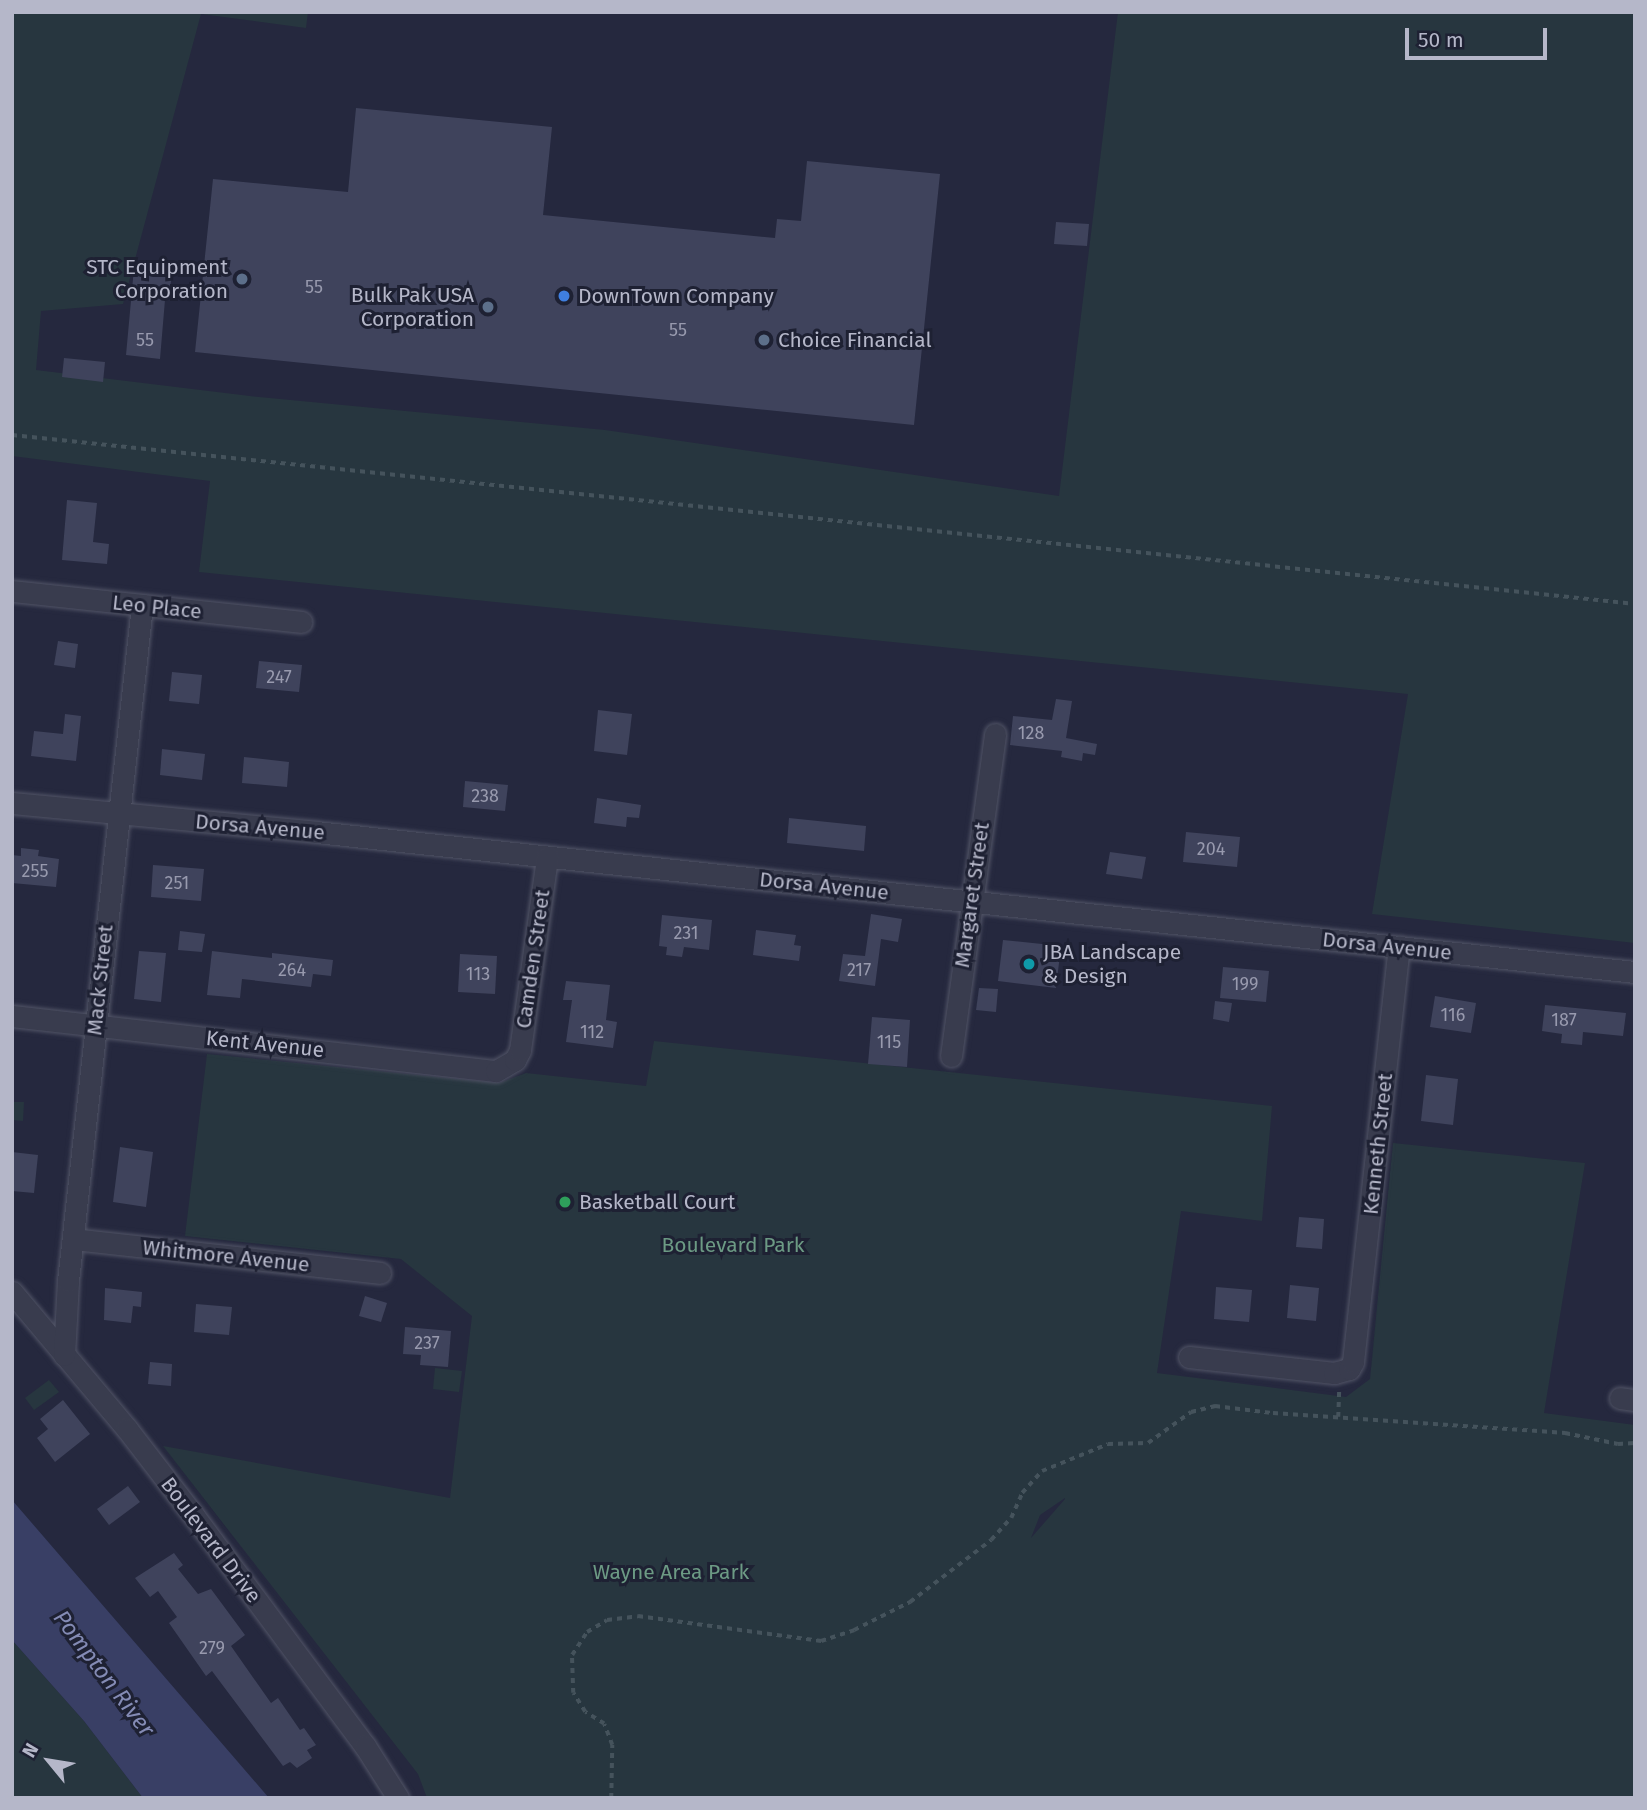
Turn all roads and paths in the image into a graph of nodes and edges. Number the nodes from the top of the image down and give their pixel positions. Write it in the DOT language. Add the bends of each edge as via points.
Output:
graph roads {
  1 [pos="12,435"];
  2 [pos="12,591"];
  3 [pos="1635,604"];
  4 [pos="142,605"];
  5 [pos="301,622"];
  6 [pos="995,734"];
  7 [pos="12,803"];
  8 [pos="118,815"];
  9 [pos="547,857"];
  10 [pos="971,901"];
  11 [pos="1399,947"];
  12 [pos="1635,972"];
  13 [pos="12,1017"];
  14 [pos="96,1025"];
  15 [pos="951,1056"];
  16 [pos="515,1059"];
  17 [pos="73,1239"];
  18 [pos="380,1273"];
  19 [pos="12,1292"];
  20 [pos="64,1355"];
  21 [pos="1189,1357"];
  22 [pos="1341,1373"];
  23 [pos="1338,1418"];
  24 [pos="1635,1443"];
  25 [pos="398,1798"];
  26 [pos="611,1798"];
  1 -- 3 [label="path"];
  2 -- 4 [label="street, Leo Place"];
  4 -- 5 [label="street, Leo Place"];
  4 -- 8 [label="street, Mack Street"];
  6 -- 10 [label="street, Margaret Street"];
  7 -- 8 [label="street, Dorsa Avenue"];
  8 -- 9 [label="street, Dorsa Avenue"];
  8 -- 14 [label="street, Mack Street"];
  9 -- 10 [label="street, Dorsa Avenue"];
  9 -- 16 [label="street, Camden Street" via="520,1050"];
  10 -- 11 [label="street, Dorsa Avenue"];
  10 -- 15 [label="street, Margaret Street"];
  11 -- 12 [label="street, Dorsa Avenue"];
  11 -- 22 [label="street, Kenneth Street" via="1356,1341 1353,1362"];
  13 -- 14 [label="street, Kent Avenue"];
  14 -- 16 [label="street, Kent Avenue" via="496,1071"];
  14 -- 17 [label="street, Mack Street"];
  17 -- 18 [label="street, Whitmore Avenue"];
  17 -- 20 [label="street, Mack Street"];
  19 -- 20 [label="street, Boulevard Drive"];
  20 -- 25 [label="street, Boulevard Drive" via="194,1516 365,1746"];
  21 -- 22 [label="street"];
  22 -- 23 [label="path"];
  23 -- 24 [label="path" via="1564,1433"];
  23 -- 26 [label="path" via="1215,1406 1191,1412 1149,1443 1108,1444 1042,1471 1021,1493 1011,1518 990,1540 910,1602 821,1641 638,1616 607,1620 587,1632 572,1655 573,1693 584,1712 604,1724 612,1745"];
}
